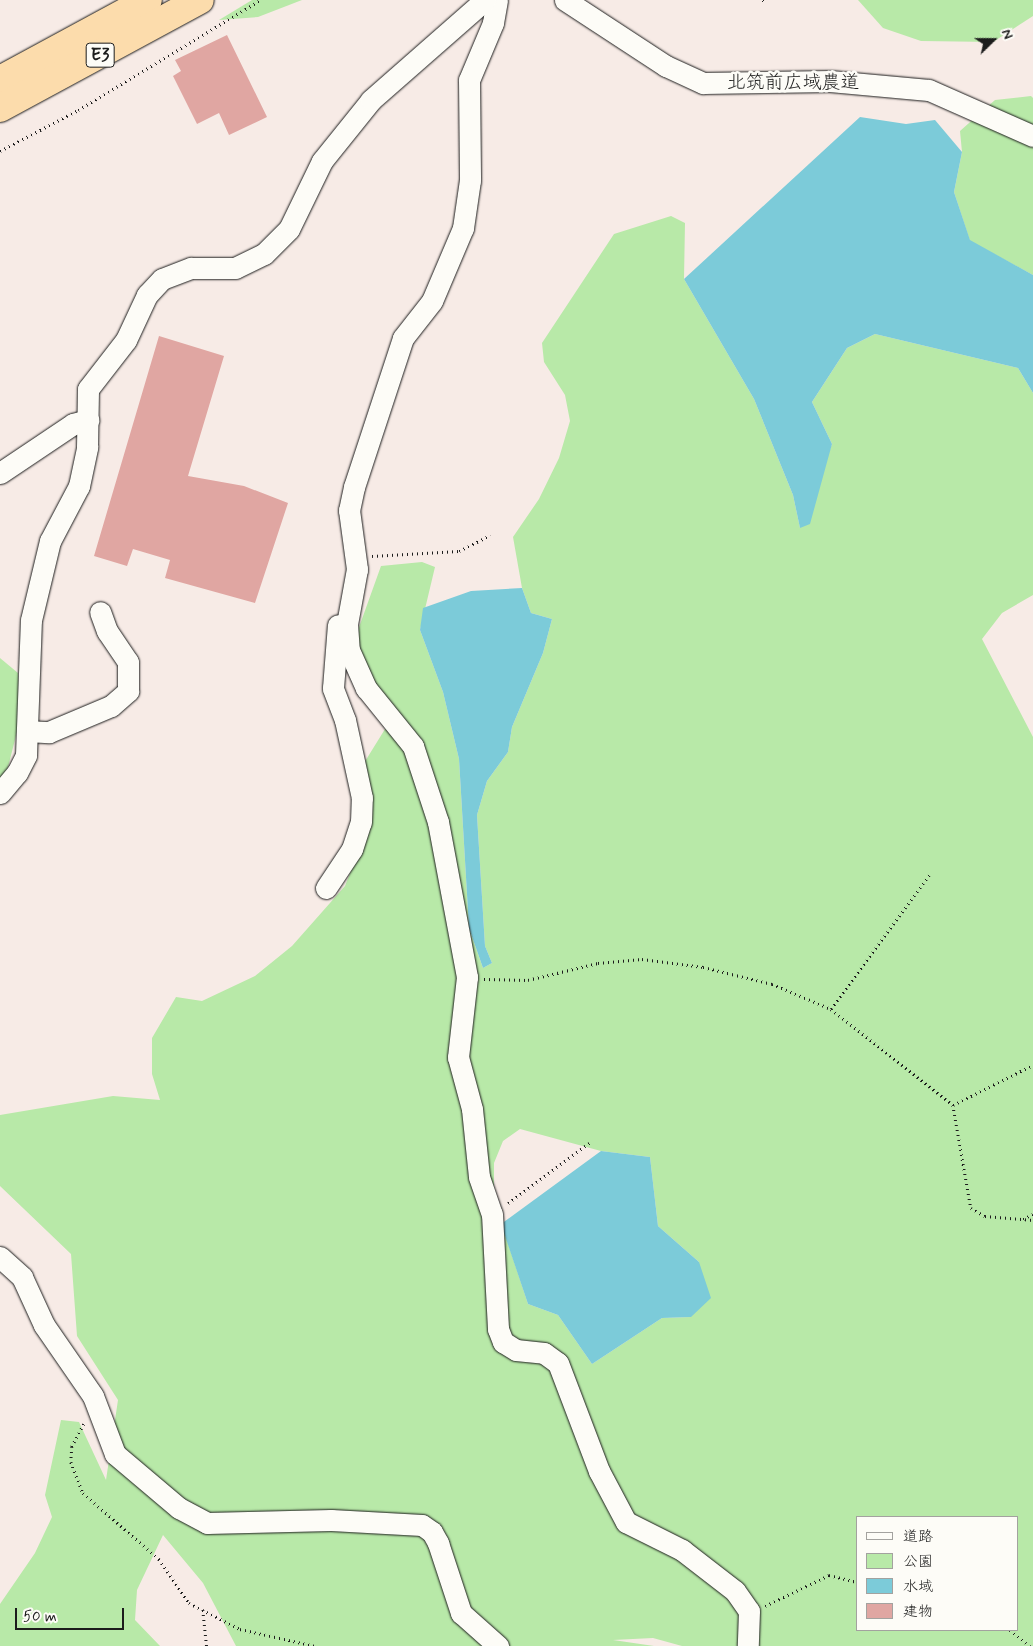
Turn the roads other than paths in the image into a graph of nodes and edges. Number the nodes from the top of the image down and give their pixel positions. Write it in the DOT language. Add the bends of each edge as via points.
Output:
graph roads {
  1 [pos="148,0"];
  2 [pos="200,0"];
  3 [pos="484,0"];
  4 [pos="497,0"];
  5 [pos="565,0"];
  6 [pos="0,80"];
  7 [pos="0,108"];
  8 [pos="1033,136"];
  9 [pos="88,420"];
  10 [pos="0,473"];
  11 [pos="100,612"];
  12 [pos="349,613"];
  13 [pos="26,731"];
  14 [pos="0,793"];
  15 [pos="326,888"];
  16 [pos="0,1257"];
  17 [pos="498,1646"];
  18 [pos="748,1646"];
  1 -- 6 [label="highway, E3"];
  2 -- 7 [label="highway, E3"];
  3 -- 9 [label="street" via="371,100 322,161 288,229 264,254 235,268 176,270 147,295 126,340 88,389"];
  4 -- 12 [label="street" via="493,22 469,80 470,180 463,228 432,301 403,338 372,427 349,510 355,558"];
  5 -- 8 [label="street, 北筑前広域農道" via="666,66 703,83 830,81 929,90"];
  9 -- 10 [label="street" via="73,424"];
  9 -- 13 [label="street" via="79,486 50,541 30,620"];
  11 -- 13 [label="street" via="107,631 128,662 128,691 111,706 49,732"];
  12 -- 15 [label="street" via="341,616 335,632 333,688 345,720 362,798 361,822 352,849"];
  12 -- 18 [label="street" via="349,650 366,688 413,746 431,798 468,977 458,1057 472,1109 479,1177 492,1214 498,1329 503,1342 516,1350 544,1353 558,1363 599,1471 626,1522 682,1550 735,1591 749,1611"];
  13 -- 14 [label="street" via="26,755 17,773"];
  16 -- 17 [label="street" via="22,1277 44,1325 93,1396 115,1454 200,1522 331,1520 422,1525 432,1532 438,1543 461,1613"];
}
